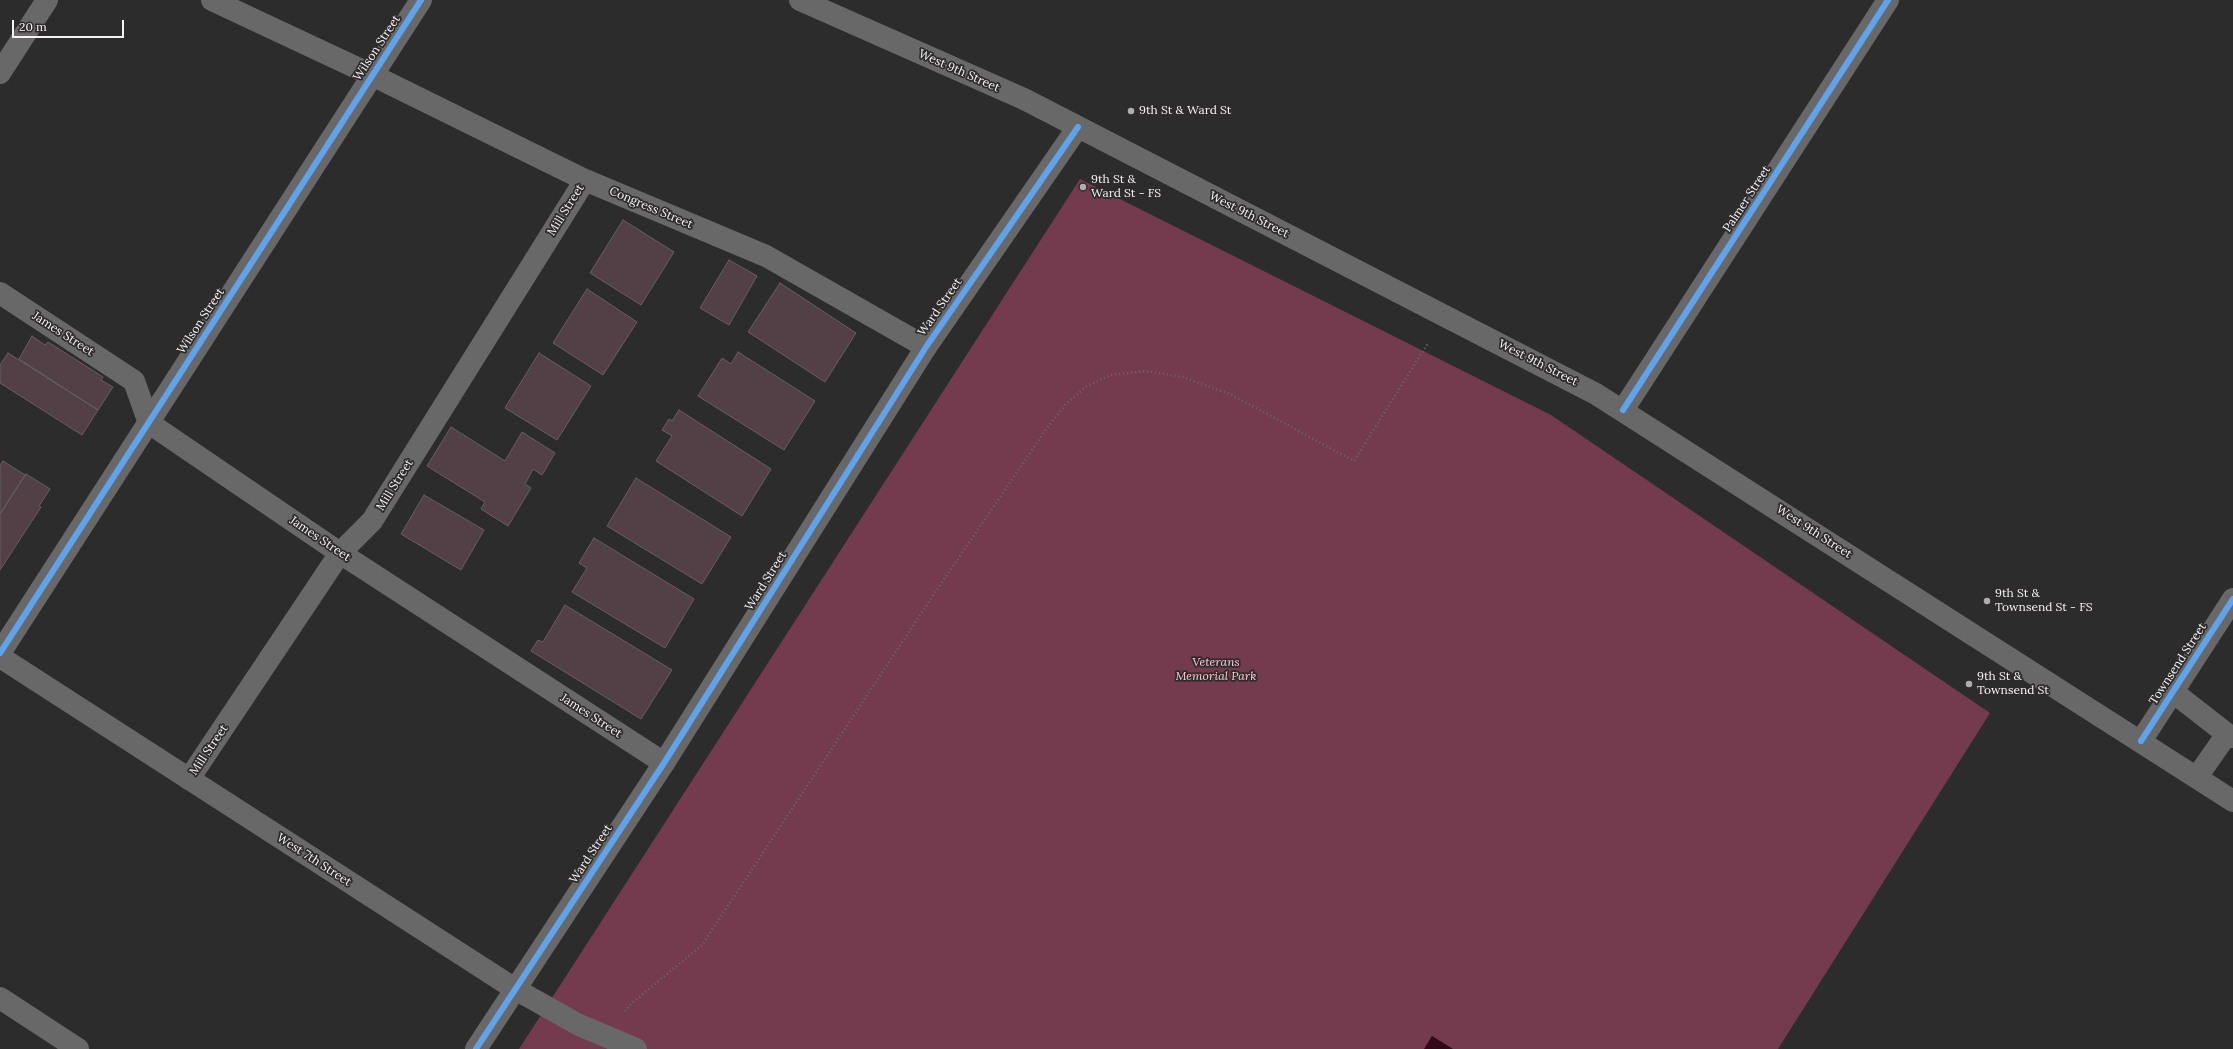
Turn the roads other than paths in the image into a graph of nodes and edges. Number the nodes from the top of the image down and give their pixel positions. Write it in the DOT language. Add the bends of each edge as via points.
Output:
graph roads {
  1 [pos="46,0"];
  2 [pos="212,0"];
  3 [pos="421,0"];
  4 [pos="1888,0"];
  5 [pos="812,2"];
  6 [pos="0,72"];
  7 [pos="372,75"];
  8 [pos="1078,127"];
  9 [pos="585,180"];
  10 [pos="0,293"];
  11 [pos="926,347"];
  12 [pos="1623,410"];
  13 [pos="149,423"];
  14 [pos="340,553"];
  15 [pos="2233,599"];
  16 [pos="0,653"];
  17 [pos="0,657"];
  18 [pos="2173,692"];
  19 [pos="2230,736"];
  20 [pos="2141,741"];
  21 [pos="664,763"];
  22 [pos="2197,777"];
  23 [pos="189,779"];
  24 [pos="2233,801"];
  25 [pos="515,989"];
  26 [pos="0,998"];
  27 [pos="78,1049"];
  28 [pos="476,1049"];
  29 [pos="636,1049"];
  1 -- 6 [label="street"];
  2 -- 7 [label="street, Congress Street"];
  3 -- 7 [label="street, Wilson Street"];
  4 -- 12 [label="street, Palmer Street"];
  5 -- 8 [label="main road, West 9th Street"];
  7 -- 9 [label="street, Congress Street"];
  7 -- 13 [label="street, Wilson Street"];
  8 -- 11 [label="street, Ward Street"];
  8 -- 12 [label="main road, West 9th Street" via="1568,378"];
  9 -- 11 [label="street, Congress Street" via="766,256"];
  9 -- 14 [label="street, Mill Street" via="372,521"];
  10 -- 13 [label="street, James Street" via="134,382"];
  11 -- 21 [label="street, Ward Street"];
  12 -- 20 [label="main road, West 9th Street"];
  13 -- 14 [label="street, James Street"];
  13 -- 16 [label="street, Wilson Street"];
  14 -- 21 [label="street, James Street"];
  14 -- 23 [label="street, Mill Street"];
  15 -- 18 [label="street, Townsend Street"];
  17 -- 23 [label="street, West 7th Street"];
  18 -- 19 [label="street"];
  18 -- 20 [label="street, Townsend Street"];
  19 -- 22 [label="street"];
  20 -- 22 [label="main road, West 9th Street"];
  21 -- 25 [label="street, Ward Street"];
  22 -- 24 [label="main road, West 9th Street"];
  23 -- 25 [label="street, West 7th Street"];
  25 -- 28 [label="street, Ward Street"];
  25 -- 29 [label="street, West 7th Street" via="579,1025"];
  26 -- 27 [label="street"];
}
